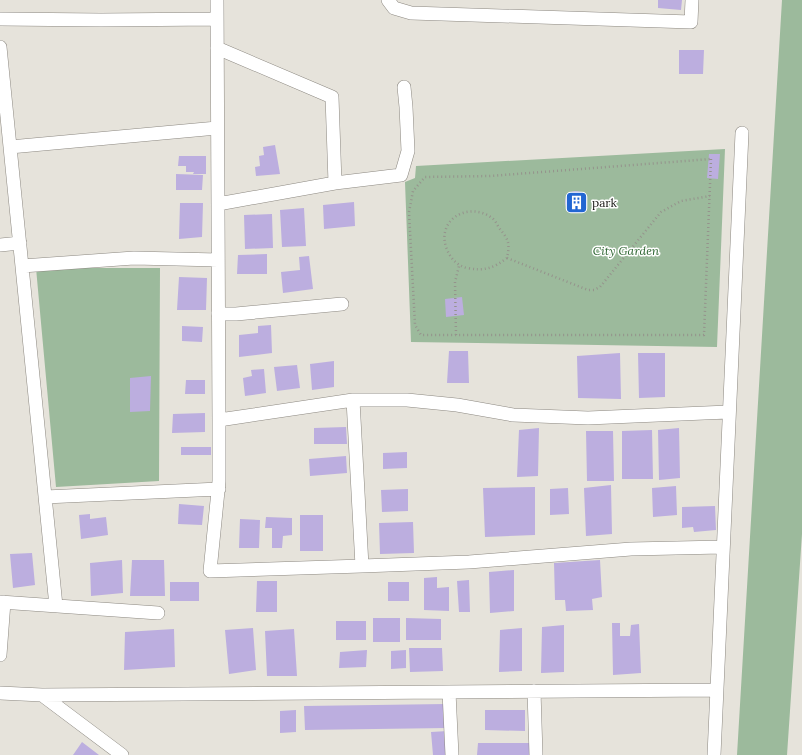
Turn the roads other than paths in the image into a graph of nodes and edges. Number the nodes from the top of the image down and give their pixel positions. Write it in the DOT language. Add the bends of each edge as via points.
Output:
graph roads {
  1 [pos="217,0"];
  2 [pos="388,0"];
  3 [pos="692,0"];
  4 [pos="0,19"];
  5 [pos="217,19"];
  6 [pos="0,46"];
  7 [pos="217,48"];
  8 [pos="404,87"];
  9 [pos="4,122"];
  10 [pos="217,128"];
  11 [pos="742,133"];
  12 [pos="10,147"];
  13 [pos="335,182"];
  14 [pos="218,204"];
  15 [pos="20,243"];
  16 [pos="0,245"];
  17 [pos="218,260"];
  18 [pos="22,266"];
  19 [pos="342,304"];
  20 [pos="218,314"];
  21 [pos="353,400"];
  22 [pos="728,412"];
  23 [pos="219,420"];
  24 [pos="219,490"];
  25 [pos="45,498"];
  26 [pos="722,547"];
  27 [pos="362,566"];
  28 [pos="2,602"];
  29 [pos="56,606"];
  30 [pos="158,613"];
  31 [pos="0,655"];
  32 [pos="716,690"];
  33 [pos="534,691"];
  34 [pos="449,692"];
  35 [pos="0,693"];
  36 [pos="42,695"];
  37 [pos="122,755"];
  38 [pos="452,755"];
  39 [pos="536,755"];
  40 [pos="714,755"];
  1 -- 5 [label="street"];
  2 -- 3 [label="street" via="394,8 411,13 691,22"];
  4 -- 5 [label="street"];
  5 -- 7 [label="street"];
  6 -- 9 [label="street"];
  7 -- 10 [label="street"];
  7 -- 13 [label="street" via="332,97"];
  8 -- 13 [label="street" via="408,151 401,175"];
  9 -- 12 [label="street"];
  10 -- 12 [label="street"];
  10 -- 14 [label="street"];
  11 -- 22 [label="street"];
  12 -- 15 [label="street"];
  13 -- 14 [label="street"];
  14 -- 17 [label="street"];
  15 -- 16 [label="street"];
  15 -- 18 [label="street"];
  17 -- 18 [label="street" via="134,258"];
  17 -- 20 [label="street"];
  18 -- 25 [label="street"];
  19 -- 20 [label="street"];
  20 -- 23 [label="street"];
  21 -- 22 [label="street" via="407,400 457,405 513,415 588,418"];
  21 -- 23 [label="street"];
  21 -- 27 [label="street"];
  22 -- 26 [label="street"];
  23 -- 24 [label="street"];
  24 -- 25 [label="street"];
  24 -- 27 [label="street" via="210,571"];
  25 -- 29 [label="street"];
  26 -- 27 [label="street" via="631,549 469,562"];
  26 -- 32 [label="street"];
  28 -- 29 [label="street"];
  28 -- 31 [label="street"];
  29 -- 30 [label="street"];
  32 -- 33 [label="street"];
  32 -- 40 [label="street"];
  33 -- 34 [label="street"];
  33 -- 39 [label="street"];
  34 -- 36 [label="street"];
  34 -- 38 [label="street"];
  35 -- 36 [label="street"];
  36 -- 37 [label="street"];
}
